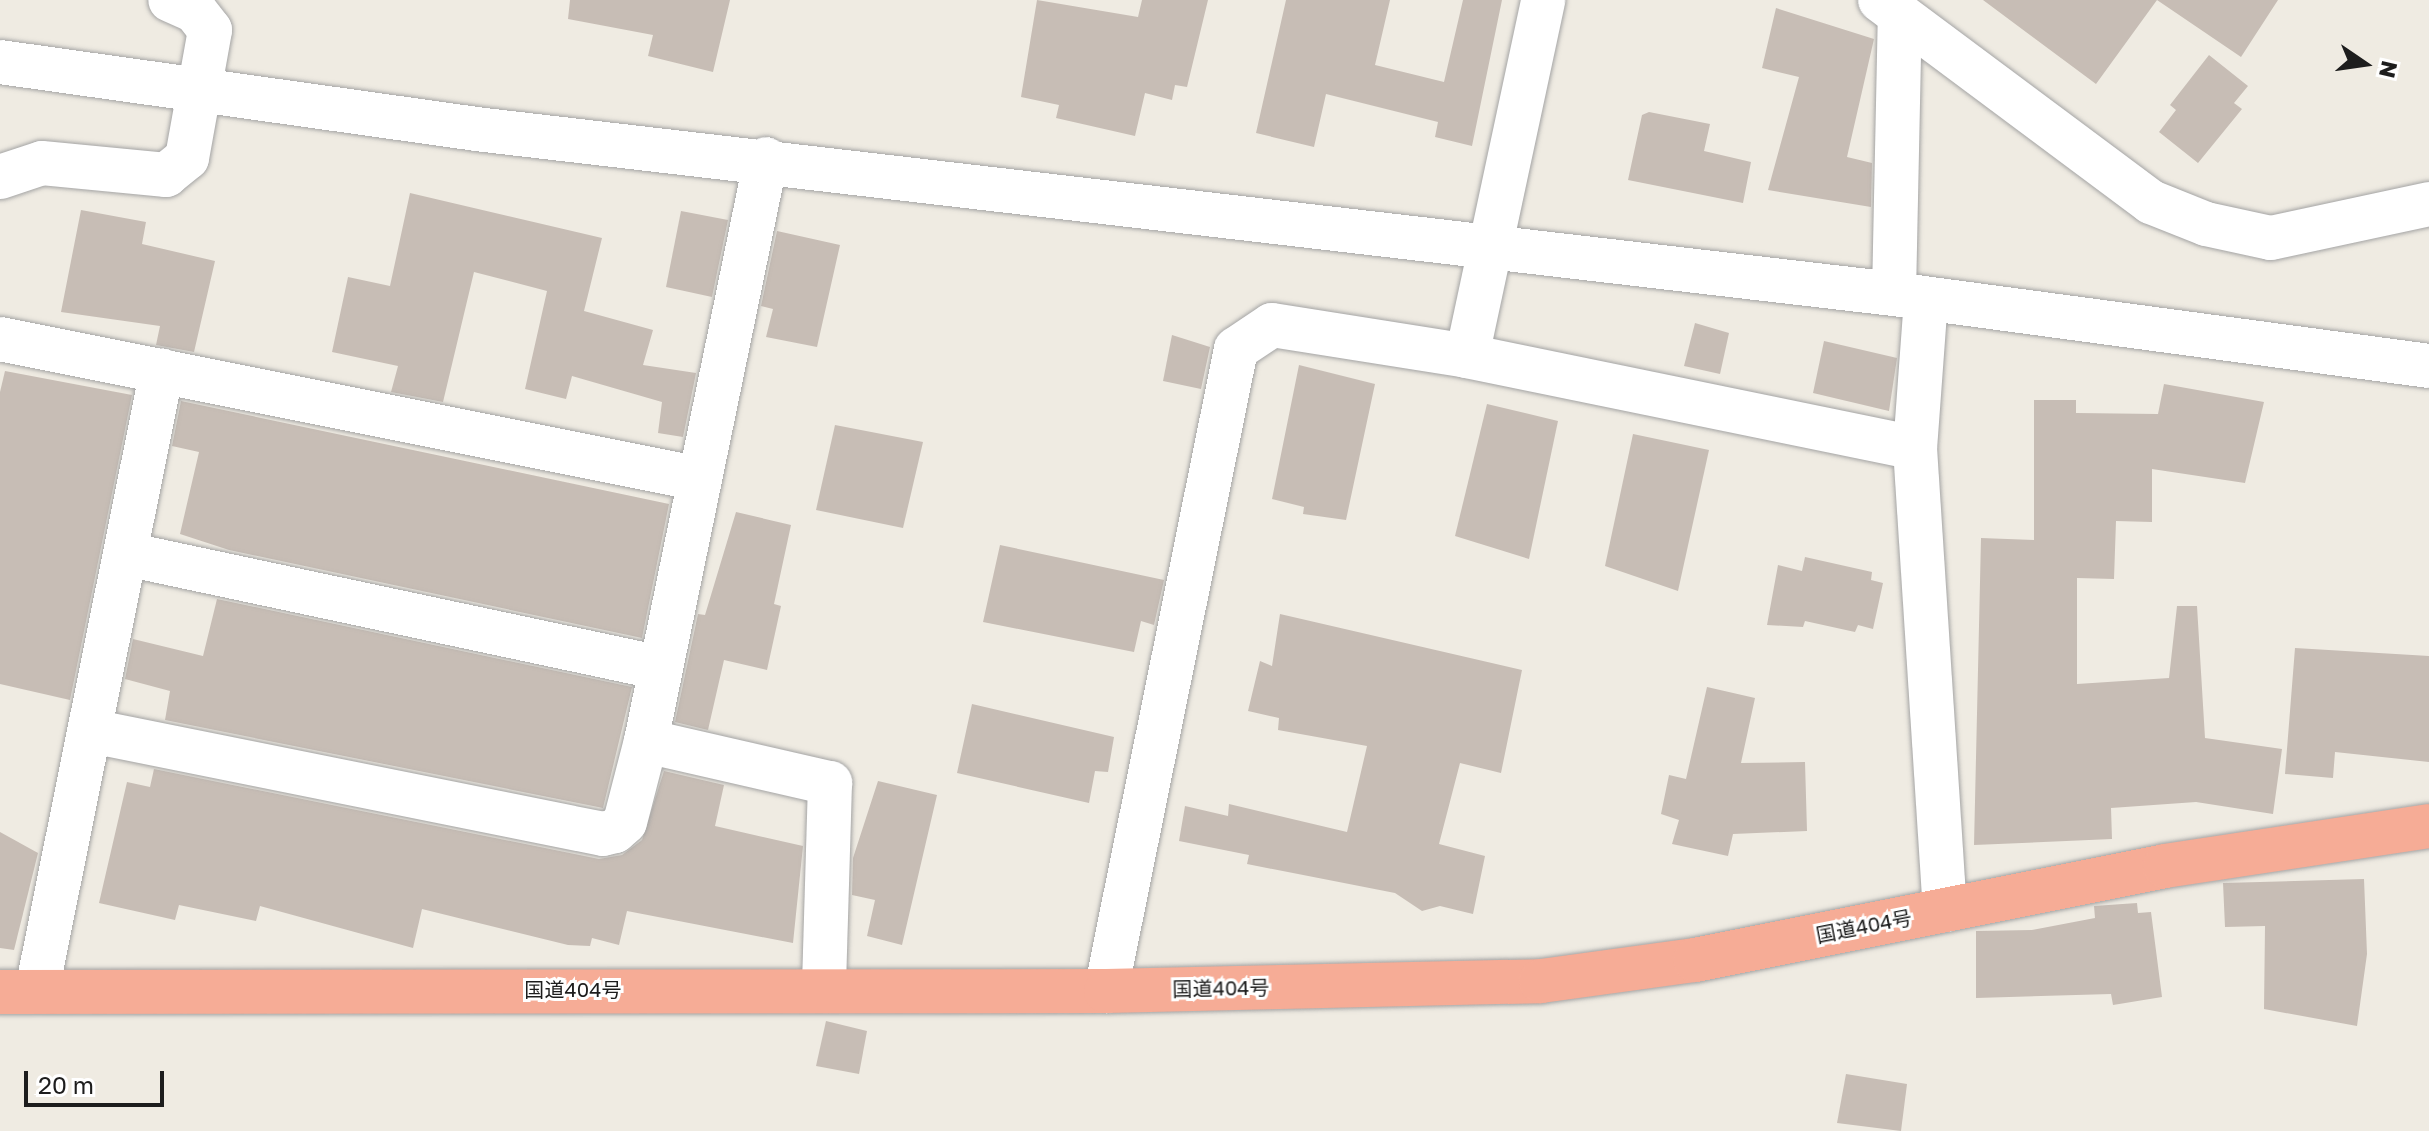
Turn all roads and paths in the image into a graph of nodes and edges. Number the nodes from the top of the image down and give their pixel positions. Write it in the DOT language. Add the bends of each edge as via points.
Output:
graph roads {
  1 [pos="170,0"];
  2 [pos="1543,0"];
  3 [pos="1887,4"];
  4 [pos="0,62"];
  5 [pos="200,93"];
  6 [pos="766,159"];
  7 [pos="0,177"];
  8 [pos="2429,204"];
  9 [pos="1492,248"];
  10 [pos="1910,296"];
  11 [pos="0,339"];
  12 [pos="1467,356"];
  13 [pos="2429,366"];
  14 [pos="162,370"];
  15 [pos="1915,448"];
  16 [pos="700,479"];
  17 [pos="126,554"];
  18 [pos="661,668"];
  19 [pos="91,731"];
  20 [pos="646,741"];
  21 [pos="2429,826"];
  22 [pos="1945,910"];
  23 [pos="19,991"];
  24 [pos="824,991"];
  25 [pos="1106,991"];
  1 -- 5 [label="street" via="195,11 210,30"];
  2 -- 9 [label="street"];
  3 -- 8 [label="street" via="2151,202 2206,224 2271,238"];
  3 -- 10 [label="street"];
  4 -- 5 [label="street"];
  5 -- 6 [label="street"];
  5 -- 7 [label="street" via="187,158 166,175 42,163"];
  6 -- 9 [label="street" via="1256,224"];
  6 -- 16 [label="street"];
  9 -- 10 [label="street"];
  9 -- 12 [label="street"];
  10 -- 13 [label="street"];
  10 -- 15 [label="street"];
  11 -- 14 [label="street"];
  12 -- 15 [label="street"];
  12 -- 25 [label="street" via="1272,325 1236,349"];
  14 -- 16 [label="street"];
  14 -- 17 [label="street"];
  15 -- 22 [label="street"];
  16 -- 18 [label="street"];
  17 -- 18 [label="street"];
  17 -- 19 [label="street"];
  18 -- 20 [label="street"];
  19 -- 20 [label="street" via="603,834 625,822"];
  19 -- 23 [label="street"];
  20 -- 24 [label="street" via="830,783"];
  21 -- 22 [label="highway, 国道404号" via="2165,866"];
  22 -- 25 [label="highway, 国道404号" via="1695,960 1541,981"];
  23 -- 24 [label="highway, 国道404号"];
  24 -- 25 [label="highway, 国道404号"];
}
